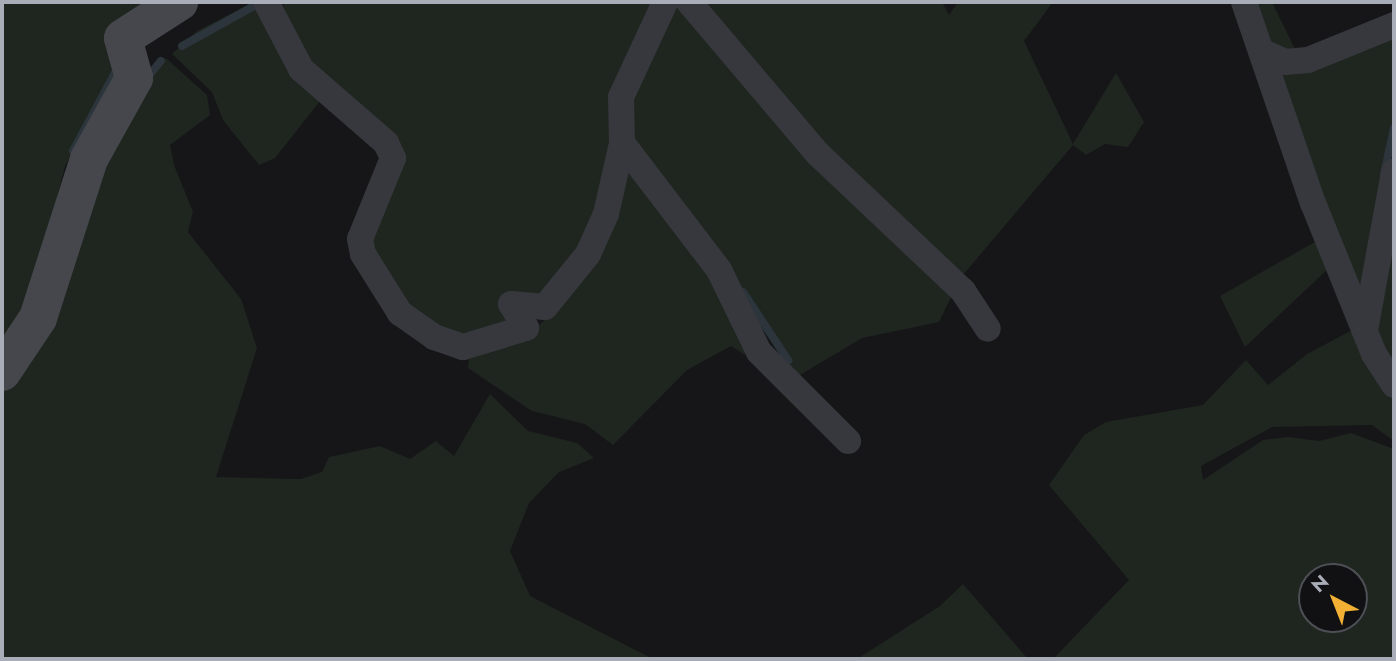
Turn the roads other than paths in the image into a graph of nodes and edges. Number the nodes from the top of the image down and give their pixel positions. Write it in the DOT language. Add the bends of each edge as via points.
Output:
graph roads {
  1 [pos="179,2"];
  2 [pos="266,2"];
  3 [pos="665,2"];
  4 [pos="689,2"];
  5 [pos="1244,2"];
  6 [pos="1394,25"];
  7 [pos="1265,53"];
  8 [pos="622,144"];
  9 [pos="1394,172"];
  10 [pos="1366,325"];
  11 [pos="988,329"];
  12 [pos="2,372"];
  13 [pos="1394,385"];
  14 [pos="848,441"];
  1 -- 12 [label="street" via="123,38 134,78 89,159 29,338"];
  2 -- 8 [label="street" via="300,69 387,143 393,158 360,239 363,254 400,313 435,337 463,347 526,328 511,304 545,307 588,254 606,214"];
  3 -- 8 [label="street" via="621,97"];
  4 -- 11 [label="street" via="817,153 963,290"];
  5 -- 7 [label="street"];
  6 -- 7 [label="street" via="1308,60 1285,62"];
  7 -- 10 [label="street" via="1313,203"];
  8 -- 14 [label="street" via="719,270 759,352"];
  9 -- 10 [label="street"];
  10 -- 13 [label="street" via="1374,354"];
}
